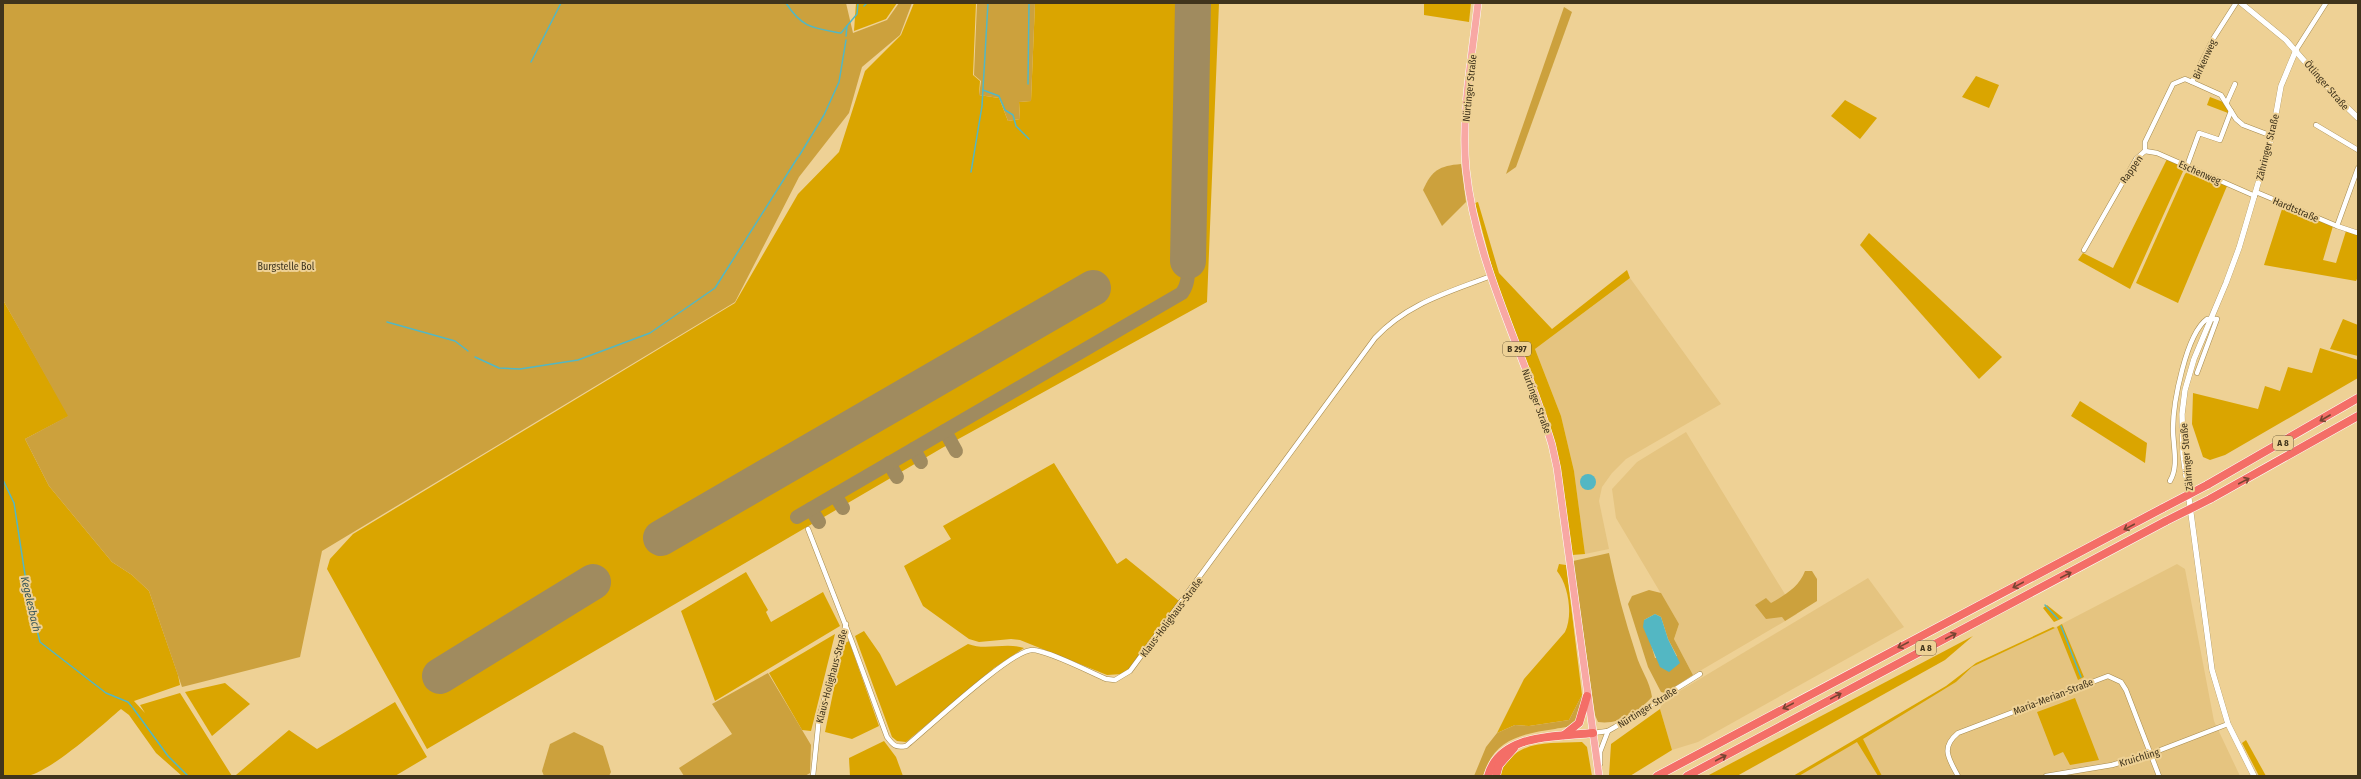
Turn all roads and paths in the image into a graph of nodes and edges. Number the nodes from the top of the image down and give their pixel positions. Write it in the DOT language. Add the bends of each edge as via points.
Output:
graph roads {
  1 [pos="1478,3"];
  2 [pos="2236,3"];
  3 [pos="2241,3"];
  4 [pos="2326,3"];
  5 [pos="2296,50"];
  6 [pos="2192,82"];
  7 [pos="2235,84"];
  8 [pos="2227,102"];
  9 [pos="2231,111"];
  10 [pos="2358,118"];
  11 [pos="2316,125"];
  12 [pos="2272,136"];
  13 [pos="2358,150"];
  14 [pos="2145,151"];
  15 [pos="2187,166"];
  16 [pos="2358,168"];
  17 [pos="2255,194"];
  18 [pos="2337,226"];
  19 [pos="2358,233"];
  20 [pos="2084,250"];
  21 [pos="1491,276"];
  22 [pos="2212,318"];
  23 [pos="2196,373"];
  24 [pos="2358,398"];
  25 [pos="2358,416"];
  26 [pos="2170,481"];
  27 [pos="808,529"];
  28 [pos="846,624"];
  29 [pos="1700,674"];
  30 [pos="1587,696"];
  31 [pos="2228,724"];
  32 [pos="1608,731"];
  33 [pos="1593,733"];
  34 [pos="1563,735"];
  35 [pos="1525,742"];
  36 [pos="2150,754"];
  37 [pos="1599,774"];
  38 [pos="813,776"];
  39 [pos="1488,776"];
  40 [pos="1496,776"];
  41 [pos="1658,776"];
  42 [pos="1687,776"];
  43 [pos="1958,776"];
  44 [pos="2046,776"];
  45 [pos="2159,776"];
  46 [pos="2254,776"];
  1 -- 21 [label="main road, Nürtinger Straße / B 297" via="1465,122 1466,161 1472,200"];
  2 -- 6 [label="street, Birkenweg" via="2213,39"];
  3 -- 5 [label="street, Ötlinger Straße"];
  4 -- 5 [label="street"];
  5 -- 10 [label="street, Ötlinger Straße" via="2334,95"];
  5 -- 12 [label="street, Zähringer Straße" via="2282,86"];
  6 -- 8 [label="street, Birkenweg" via="2222,95"];
  6 -- 14 [label="street, Rappen" via="2185,79 2173,84 2145,142"];
  7 -- 8 [label="street"];
  8 -- 9 [label="street, Birkenweg"];
  9 -- 12 [label="street, Birkenweg" via="2243,125"];
  9 -- 15 [label="street" via="2220,140 2199,133"];
  11 -- 13 [label="street"];
  12 -- 17 [label="street, Zähringer Straße"];
  14 -- 15 [label="street, Eschenweg" via="2157,153"];
  14 -- 20 [label="street, Rappen" via="2136,159"];
  15 -- 17 [label="street, Eschenweg"];
  16 -- 18 [label="street"];
  17 -- 18 [label="street, Hardtstraße"];
  17 -- 22 [label="street, Zähringer Straße" via="2232,267"];
  18 -- 19 [label="street, Hardtstraße"];
  21 -- 28 [label="street, Klaus-Holighaus-Straße" via="1407,310 1375,338 1220,551 1123,677 1115,680 1106,679 1042,652 1028,650 1005,663 906,746 898,748 893,746 887,736"];
  21 -- 30 [label="main road, Nürtinger Straße / B 297" via="1552,445"];
  22 -- 23 [label="street" via="2217,319"];
  22 -- 26 [label="street" via="2199,327 2181,373 2173,420 2175,470"];
  22 -- 31 [label="street, Zähringer Straße" via="2189,375 2182,414 2182,436 2212,670"];
  24 -- 41 [label="highway, A 8, one-way, bridge" via="2163,508"];
  42 -- 25 [label="highway, A 8, one-way, bridge" via="2210,499"];
  27 -- 28 [label="street, Klaus-Holighaus-Straße"];
  28 -- 38 [label="street, Klaus-Holighaus-Straße" via="819,718"];
  29 -- 32 [label="street, Nürtinger Straße"];
  30 -- 33 [label="main road, Nürtinger Straße / B 297"];
  30 -- 34 [label="highway" via="1579,723"];
  31 -- 36 [label="street, Kruichling"];
  31 -- 46 [label="street, Zähringer Straße"];
  32 -- 33 [label="street, Nürtinger Straße"];
  32 -- 37 [label="street" via="1600,752"];
  33 -- 34 [label="highway"];
  33 -- 37 [label="main road, Nürtinger Straße / B 297"];
  34 -- 35 [label="highway"];
  35 -- 39 [label="highway" via="1514,744 1500,753"];
  35 -- 40 [label="highway" via="1516,746 1504,759"];
  36 -- 43 [label="street, Maria-Merian-Straße" via="2126,690 2121,682 2108,676 1958,733 1950,739 1947,746 1949,760"];
  36 -- 44 [label="street, Kruichling" via="2112,765"];
  36 -- 45 [label="street"];
}
